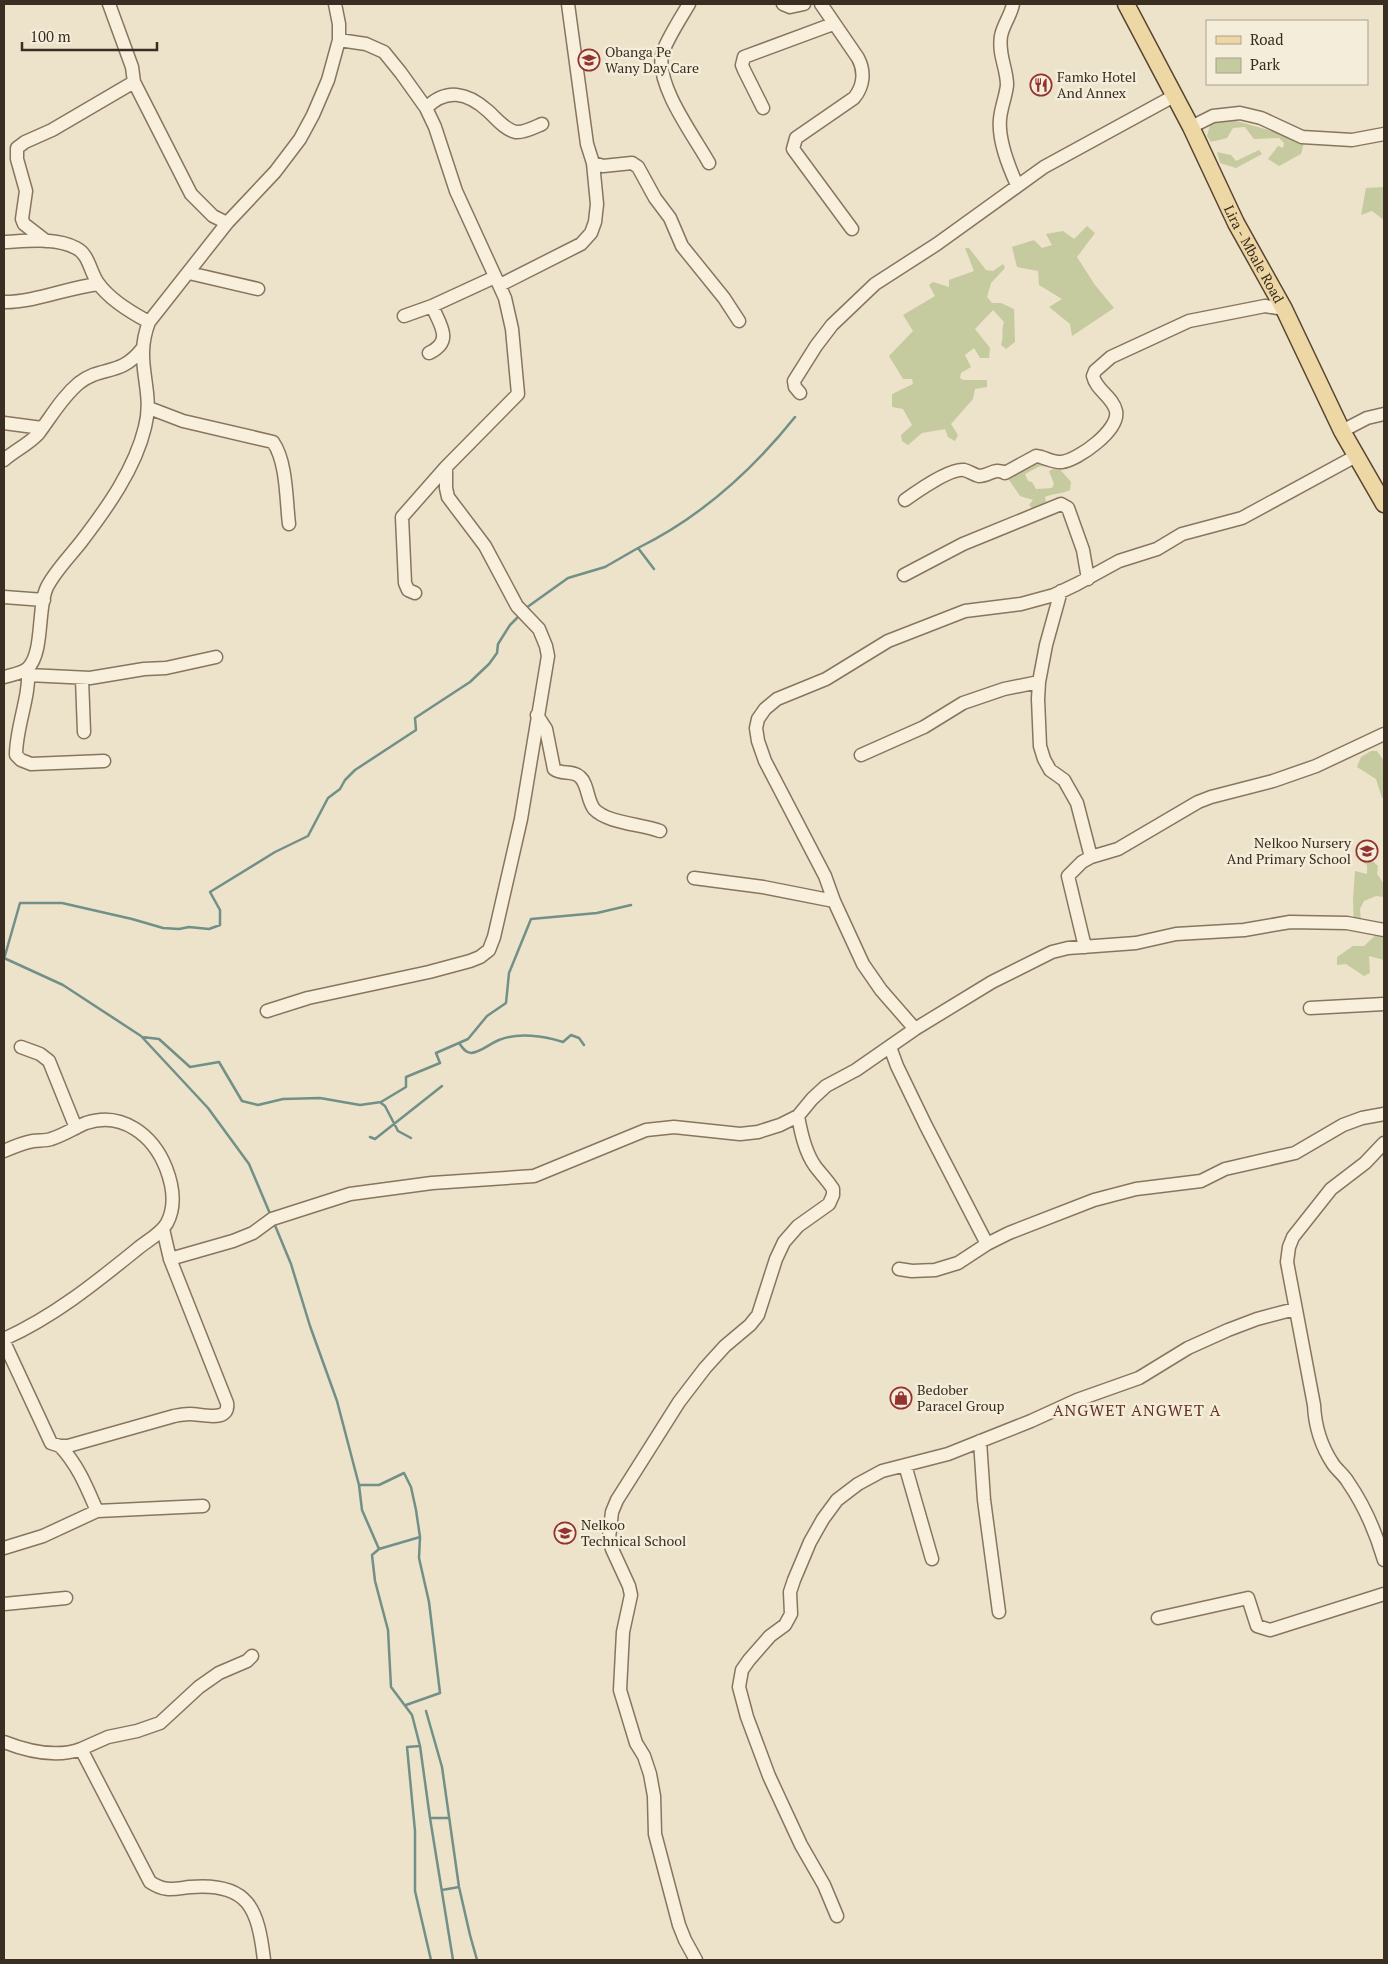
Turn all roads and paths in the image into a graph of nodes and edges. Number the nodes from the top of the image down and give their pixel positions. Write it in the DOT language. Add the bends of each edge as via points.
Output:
graph roads {
  1 [pos="109,4"];
  2 [pos="335,4"];
  3 [pos="568,4"];
  4 [pos="689,4"];
  5 [pos="783,4"];
  6 [pos="804,4"];
  7 [pos="821,4"];
  8 [pos="1014,4"];
  9 [pos="1126,4"];
  10 [pos="833,24"];
  11 [pos="339,40"];
  12 [pos="134,82"];
  13 [pos="1174,96"];
  14 [pos="426,108"];
  15 [pos="763,108"];
  16 [pos="542,124"];
  17 [pos="1191,127"];
  18 [pos="1384,134"];
  19 [pos="709,162"];
  20 [pos="593,163"];
  21 [pos="1017,185"];
  22 [pos="227,223"];
  23 [pos="852,230"];
  24 [pos="46,241"];
  25 [pos="4,242"];
  26 [pos="189,273"];
  27 [pos="498,281"];
  28 [pos="98,284"];
  29 [pos="258,289"];
  30 [pos="4,302"];
  31 [pos="432,306"];
  32 [pos="1284,309"];
  33 [pos="404,316"];
  34 [pos="739,320"];
  35 [pos="149,322"];
  36 [pos="142,349"];
  37 [pos="429,353"];
  38 [pos="800,393"];
  39 [pos="149,408"];
  40 [pos="1384,414"];
  41 [pos="4,423"];
  42 [pos="42,428"];
  43 [pos="1342,431"];
  44 [pos="1356,456"];
  45 [pos="4,460"];
  46 [pos="446,467"];
  47 [pos="905,500"];
  48 [pos="1384,504"];
  49 [pos="288,524"];
  50 [pos="904,575"];
  51 [pos="1088,579"];
  52 [pos="1062,591"];
  53 [pos="415,593"];
  54 [pos="4,598"];
  55 [pos="44,600"];
  56 [pos="216,657"];
  57 [pos="28,672"];
  58 [pos="4,677"];
  59 [pos="82,679"];
  60 [pos="1039,682"];
  61 [pos="537,715"];
  62 [pos="84,732"];
  63 [pos="1384,734"];
  64 [pos="861,755"];
  65 [pos="104,761"];
  66 [pos="660,832"];
  67 [pos="1091,857"];
  68 [pos="694,878"];
  69 [pos="834,901"];
  70 [pos="1384,930"];
  71 [pos="1085,947"];
  72 [pos="1384,1004"];
  73 [pos="1310,1008"];
  74 [pos="267,1011"];
  75 [pos="915,1029"];
  76 [pos="21,1047"];
  77 [pos="890,1047"];
  78 [pos="1384,1114"];
  79 [pos="798,1116"];
  80 [pos="76,1128"];
  81 [pos="1384,1144"];
  82 [pos="4,1151"];
  83 [pos="162,1229"];
  84 [pos="987,1244"];
  85 [pos="170,1259"];
  86 [pos="899,1270"];
  87 [pos="1295,1309"];
  88 [pos="4,1340"];
  89 [pos="980,1441"];
  90 [pos="60,1446"];
  91 [pos="905,1464"];
  92 [pos="203,1506"];
  93 [pos="97,1511"];
  94 [pos="4,1548"];
  95 [pos="932,1559"];
  96 [pos="1384,1560"];
  97 [pos="1384,1594"];
  98 [pos="66,1598"];
  99 [pos="4,1604"];
  100 [pos="999,1612"];
  101 [pos="1158,1618"];
  102 [pos="252,1656"];
  103 [pos="4,1742"];
  104 [pos="81,1749"];
  105 [pos="837,1916"];
  106 [pos="264,1960"];
  107 [pos="696,1960"];
  1 -- 12 [label="street" via="132,67"];
  2 -- 11 [label="street"];
  3 -- 20 [label="street" via="586,144"];
  4 -- 19 [label="street" via="664,51 662,63 673,103"];
  5 -- 6 [label="street" via="790,7"];
  7 -- 10 [label="street"];
  8 -- 21 [label="street" via="1001,37 1000,54 1007,84 1000,122 1008,164"];
  9 -- 13 [label="main road, Lira - Mbale Road"];
  10 -- 15 [label="street" via="744,57 742,65"];
  10 -- 23 [label="street" via="862,65 862,82 850,101 796,138 793,147"];
  11 -- 14 [label="street" via="366,44 384,52"];
  11 -- 22 [label="street" via="328,80 300,139 276,172"];
  12 -- 22 [label="street" via="192,194 213,216"];
  12 -- 24 [label="street" via="18,148 17,159 26,191 22,219"];
  13 -- 17 [label="main road, Lira - Mbale Road"];
  13 -- 21 [label="street"];
  14 -- 16 [label="street" via="439,97 463,96 486,109 514,132"];
  14 -- 27 [label="street" via="456,191"];
  17 -- 18 [label="street" via="1213,116 1240,113 1261,118 1302,137 1352,140"];
  17 -- 32 [label="main road, Lira - Mbale Road" via="1236,223"];
  20 -- 27 [label="street" via="597,204 589,237 558,257"];
  20 -- 34 [label="street" via="603,166 632,163 638,167 670,218 682,246"];
  21 -- 38 [label="street" via="861,296 832,325 796,376 794,385"];
  22 -- 26 [label="street"];
  24 -- 25 [label="street"];
  24 -- 28 [label="street" via="77,248 85,256"];
  26 -- 29 [label="street"];
  26 -- 35 [label="street"];
  27 -- 31 [label="street"];
  27 -- 46 [label="street" via="512,329 518,394"];
  28 -- 30 [label="street" via="30,300"];
  28 -- 35 [label="street" via="126,309"];
  31 -- 33 [label="street"];
  31 -- 37 [label="street" via="444,339 439,348"];
  32 -- 43 [label="main road, Lira - Mbale Road"];
  32 -- 47 [label="street" via="1265,306 1188,321 1111,357 1093,376 1096,385 1114,406 1116,418 1085,453 1057,462 1036,456 1005,473 998,470 979,476 959,470"];
  35 -- 36 [label="street"];
  36 -- 39 [label="street"];
  36 -- 42 [label="street" via="125,366 80,382"];
  39 -- 49 [label="street" via="183,421 273,442 283,472"];
  39 -- 55 [label="street" via="145,428 129,468 100,516 49,582"];
  40 -- 43 [label="street" via="1367,418"];
  41 -- 42 [label="street"];
  42 -- 45 [label="street"];
  43 -- 44 [label="main road, Lira - Mbale Road"];
  44 -- 48 [label="main road, Lira - Mbale Road"];
  44 -- 51 [label="street" via="1242,518 1182,534 1158,549 1119,561"];
  46 -- 53 [label="street" via="402,518 405,583 408,590"];
  46 -- 61 [label="street" via="447,495 485,546 518,606 539,630 546,646 547,663"];
  50 -- 51 [label="street" via="963,544 1061,504 1068,508 1083,550"];
  51 -- 52 [label="street"];
  52 -- 60 [label="street"];
  52 -- 69 [label="street" via="1021,604 965,610 921,627 888,642 826,679 777,699 765,709 756,725 759,745 825,876"];
  54 -- 55 [label="street"];
  55 -- 57 [label="street" via="37,647"];
  56 -- 59 [label="street" via="166,668"];
  57 -- 58 [label="street"];
  57 -- 59 [label="street"];
  57 -- 65 [label="street" via="16,755 30,764"];
  59 -- 62 [label="street"];
  60 -- 64 [label="street" via="1004,689 963,703 924,727"];
  60 -- 67 [label="street" via="1040,746 1044,760 1050,770 1064,780 1077,803"];
  61 -- 66 [label="street" via="546,729 554,769 579,776 598,812 611,819"];
  61 -- 74 [label="street" via="521,819 489,950 470,961 308,998"];
  63 -- 67 [label="street" via="1291,776 1198,802 1118,849"];
  67 -- 71 [label="street" via="1068,876"];
  68 -- 69 [label="street"];
  69 -- 75 [label="street" via="873,981"];
  70 -- 71 [label="street" via="1347,923 1290,922 1244,930 1176,934 1115,946"];
  71 -- 75 [label="street" via="1052,952 992,982"];
  72 -- 73 [label="street"];
  75 -- 77 [label="street"];
  76 -- 80 [label="street" via="49,1061"];
  77 -- 79 [label="street" via="826,1086"];
  77 -- 84 [label="street" via="926,1126"];
  78 -- 84 [label="street" via="1343,1125 1295,1153 1225,1169 1200,1181 1136,1188 1094,1200"];
  79 -- 85 [label="street" via="758,1132 740,1134 674,1128 646,1130 534,1176 432,1183 350,1194 272,1219 254,1234 233,1242"];
  79 -- 107 [label="street" via="808,1152 833,1189 832,1200 798,1226 784,1242 758,1315 725,1346 680,1402 617,1500 609,1527 612,1549 631,1595 622,1632 620,1690 636,1743 650,1774 656,1834 679,1925"];
  80 -- 82 [label="street" via="49,1140 22,1143"];
  80 -- 83 [label="street" via="111,1119 130,1126 152,1144 165,1167 172,1191 172,1210"];
  81 -- 87 [label="street" via="1331,1189 1293,1237 1288,1262"];
  83 -- 85 [label="street"];
  83 -- 88 [label="street" via="113,1270 54,1312"];
  84 -- 86 [label="street" via="958,1264 935,1270"];
  85 -- 90 [label="street" via="227,1410 217,1416 189,1414 162,1418 96,1439"];
  87 -- 89 [label="street" via="1228,1330 1188,1348 1139,1378 1084,1397"];
  87 -- 96 [label="street" via="1319,1438 1370,1522"];
  88 -- 90 [label="street" via="51,1443"];
  89 -- 91 [label="street" via="948,1454"];
  89 -- 100 [label="street" via="984,1500"];
  90 -- 93 [label="street" via="72,1459"];
  91 -- 95 [label="street"];
  91 -- 105 [label="street" via="858,1484 836,1500 810,1542 794,1580 790,1592 791,1614 785,1626 770,1636 742,1670 738,1687 769,1776"];
  92 -- 93 [label="street"];
  93 -- 94 [label="street" via="43,1536"];
  97 -- 101 [label="street" via="1270,1630 1257,1626 1248,1598"];
  98 -- 99 [label="street"];
  102 -- 104 [label="street" via="199,1687 160,1723 108,1737"];
  103 -- 104 [label="street" via="58,1754"];
  104 -- 106 [label="street" via="150,1882 163,1889 209,1886 240,1895 248,1902 259,1922"];
}
